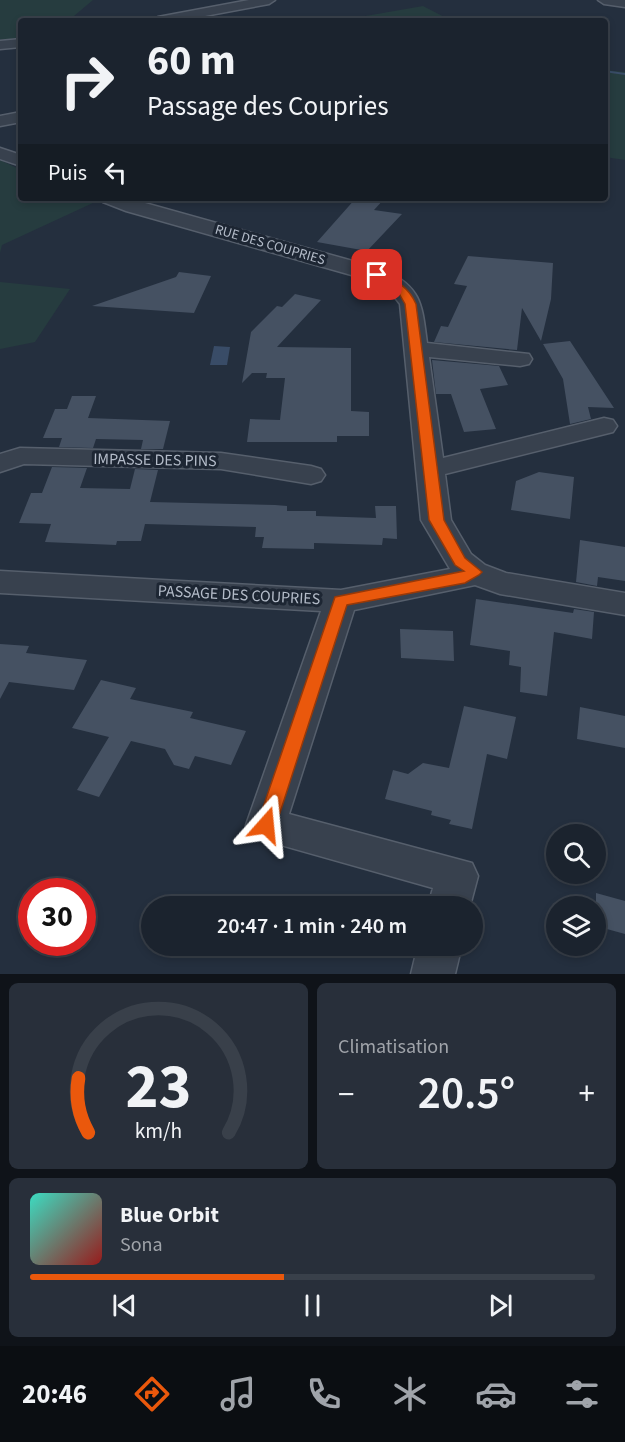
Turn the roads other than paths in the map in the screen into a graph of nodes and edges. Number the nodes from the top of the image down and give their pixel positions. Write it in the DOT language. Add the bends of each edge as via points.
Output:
graph roads {
  1 [pos="211,0"];
  2 [pos="269,0"];
  3 [pos="604,0"];
  4 [pos="625,3"];
  5 [pos="236,6"];
  6 [pos="174,18"];
  7 [pos="18,43"];
  8 [pos="0,45"];
  9 [pos="18,118"];
  10 [pos="0,121"];
  11 [pos="0,153"];
  12 [pos="18,160"];
  13 [pos="136,203"];
  14 [pos="416,349"];
  15 [pos="520,359"];
  16 [pos="604,426"];
  17 [pos="0,464"];
  18 [pos="432,469"];
  19 [pos="311,475"];
  20 [pos="474,572"];
  21 [pos="0,582"];
  22 [pos="341,601"];
  23 [pos="625,604"];
  24 [pos="452,896"];
  25 [pos="437,956"];
  26 [pos="433,974"];
  1 -- 5 [label="street"];
  2 -- 5 [label="street"];
  3 -- 4 [label="street"];
  5 -- 6 [label="street"];
  7 -- 8 [label="street"];
  9 -- 10 [label="street"];
  11 -- 12 [label="street"];
  13 -- 14 [label="street, RUE DES COUPRIES" via="392,282 411,304"];
  14 -- 15 [label="street"];
  14 -- 18 [label="street, RUE DES COUPRIES"];
  16 -- 18 [label="street"];
  17 -- 19 [label="street, IMPASSE DES PINS" via="20,456 221,461"];
  18 -- 20 [label="street, RUE DES COUPRIES" via="436,520 460,561"];
  20 -- 22 [label="street, PASSAGE DES COUPRIES" via="465,578"];
  20 -- 23 [label="street, RUE DES COUPRIES" via="500,584"];
  21 -- 22 [label="street, PASSAGE DES COUPRIES"];
  22 -- 24 [label="street" via="266,825 457,876"];
  25 -- 26 [label="street"];
}
